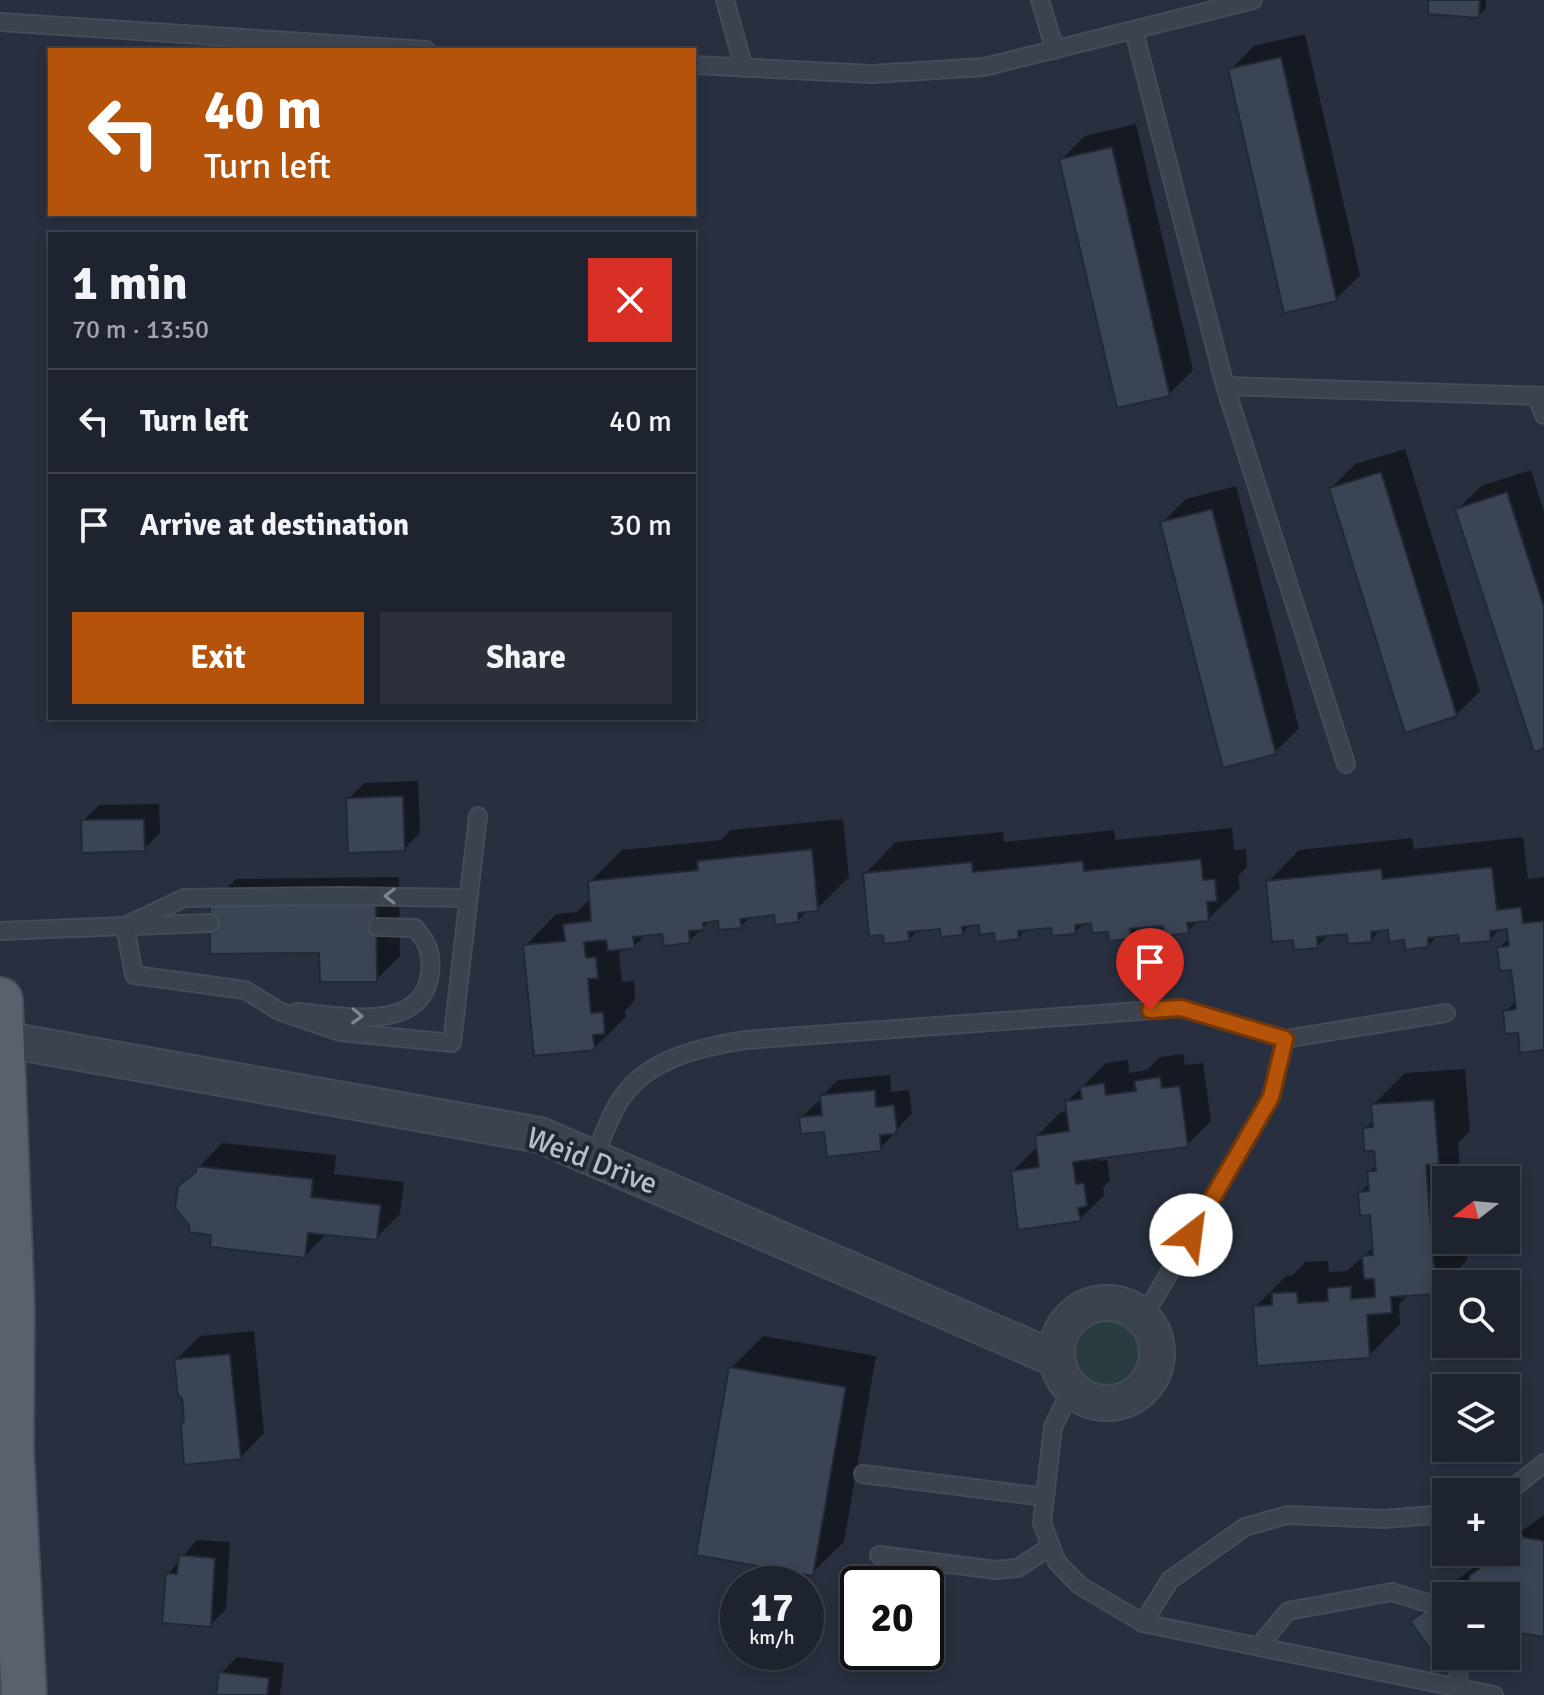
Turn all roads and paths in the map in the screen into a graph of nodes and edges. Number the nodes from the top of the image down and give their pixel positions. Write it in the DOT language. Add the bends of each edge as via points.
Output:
graph roads {
  1 [pos="725,0"];
  2 [pos="1040,0"];
  3 [pos="1253,0"];
  4 [pos="0,22"];
  5 [pos="1134,31"];
  6 [pos="396,48"];
  7 [pos="1055,50"];
  8 [pos="696,65"];
  9 [pos="744,68"];
  10 [pos="1225,386"];
  11 [pos="1540,396"];
  12 [pos="1544,415"];
  13 [pos="1346,764"];
  14 [pos="478,816"];
  15 [pos="468,898"];
  16 [pos="210,923"];
  17 [pos="125,926"];
  18 [pos="377,927"];
  19 [pos="0,931"];
  20 [pos="279,1011"];
  21 [pos="1446,1013"];
  22 [pos="1,1019"];
  23 [pos="1285,1039"];
  24 [pos="594,1158"];
  25 [pos="1143,1318"];
  26 [pos="1065,1374"];
  27 [pos="1544,1463"];
  28 [pos="863,1474"];
  29 [pos="1520,1482"];
  30 [pos="1045,1497"];
  31 [pos="1432,1515"];
  32 [pos="8,1536"];
  33 [pos="1051,1546"];
  34 [pos="879,1555"];
  35 [pos="1432,1604"];
  36 [pos="1143,1623"];
  37 [pos="1260,1645"];
  38 [pos="1459,1670"];
  39 [pos="1458,1688"];
  40 [pos="24,1695"];
  41 [pos="1494,1695"];
  1 -- 9 [label="lane"];
  2 -- 7 [label="lane"];
  3 -- 5 [label="lane"];
  4 -- 6 [label="lane"];
  5 -- 7 [label="lane"];
  5 -- 10 [label="lane"];
  7 -- 9 [label="lane" via="984,67 872,74"];
  8 -- 9 [label="lane"];
  10 -- 11 [label="lane"];
  10 -- 13 [label="lane"];
  11 -- 12 [label="lane"];
  14 -- 15 [label="lane"];
  15 -- 17 [label="lane, one-way" via="184,898"];
  15 -- 20 [label="lane" via="452,1043 340,1032"];
  16 -- 17 [label="lane"];
  17 -- 19 [label="lane"];
  17 -- 20 [label="lane" via="134,975 245,990"];
  20 -- 18 [label="lane, one-way" via="380,1017 415,1005 428,986 429,944 415,928"];
  21 -- 23 [label="lane"];
  22 -- 24 [label="street, Weid Drive" via="540,1135"];
  22 -- 32 [label="main road" via="12,1309"];
  23 -- 24 [label="lane" via="1181,1008 708,1046 640,1077 622,1097"];
  23 -- 25 [label="lane" via="1271,1097"];
  24 -- 26 [label="street, Weid Drive"];
  25 -- 26 [label="street" via="1115,1303 1100,1303 1072,1317 1058,1344"];
  25 -- 26 [label="street, Weid Drive" via="1157,1345 1157,1361 1152,1376 1130,1398 1099,1402 1084,1397"];
  26 -- 30 [label="lane"];
  27 -- 29 [label="lane"];
  28 -- 30 [label="lane"];
  30 -- 33 [label="lane" via="1042,1523"];
  31 -- 36 [label="lane" via="1287,1515 1245,1527 1170,1580"];
  32 -- 40 [label="main road"];
  33 -- 34 [label="lane" via="1018,1568 996,1570"];
  33 -- 36 [label="lane" via="1057,1562 1079,1585"];
  35 -- 37 [label="lane" via="1392,1592 1288,1611"];
  36 -- 37 [label="lane"];
  37 -- 39 [label="lane"];
  38 -- 39 [label="lane"];
  39 -- 41 [label="lane"];
}
